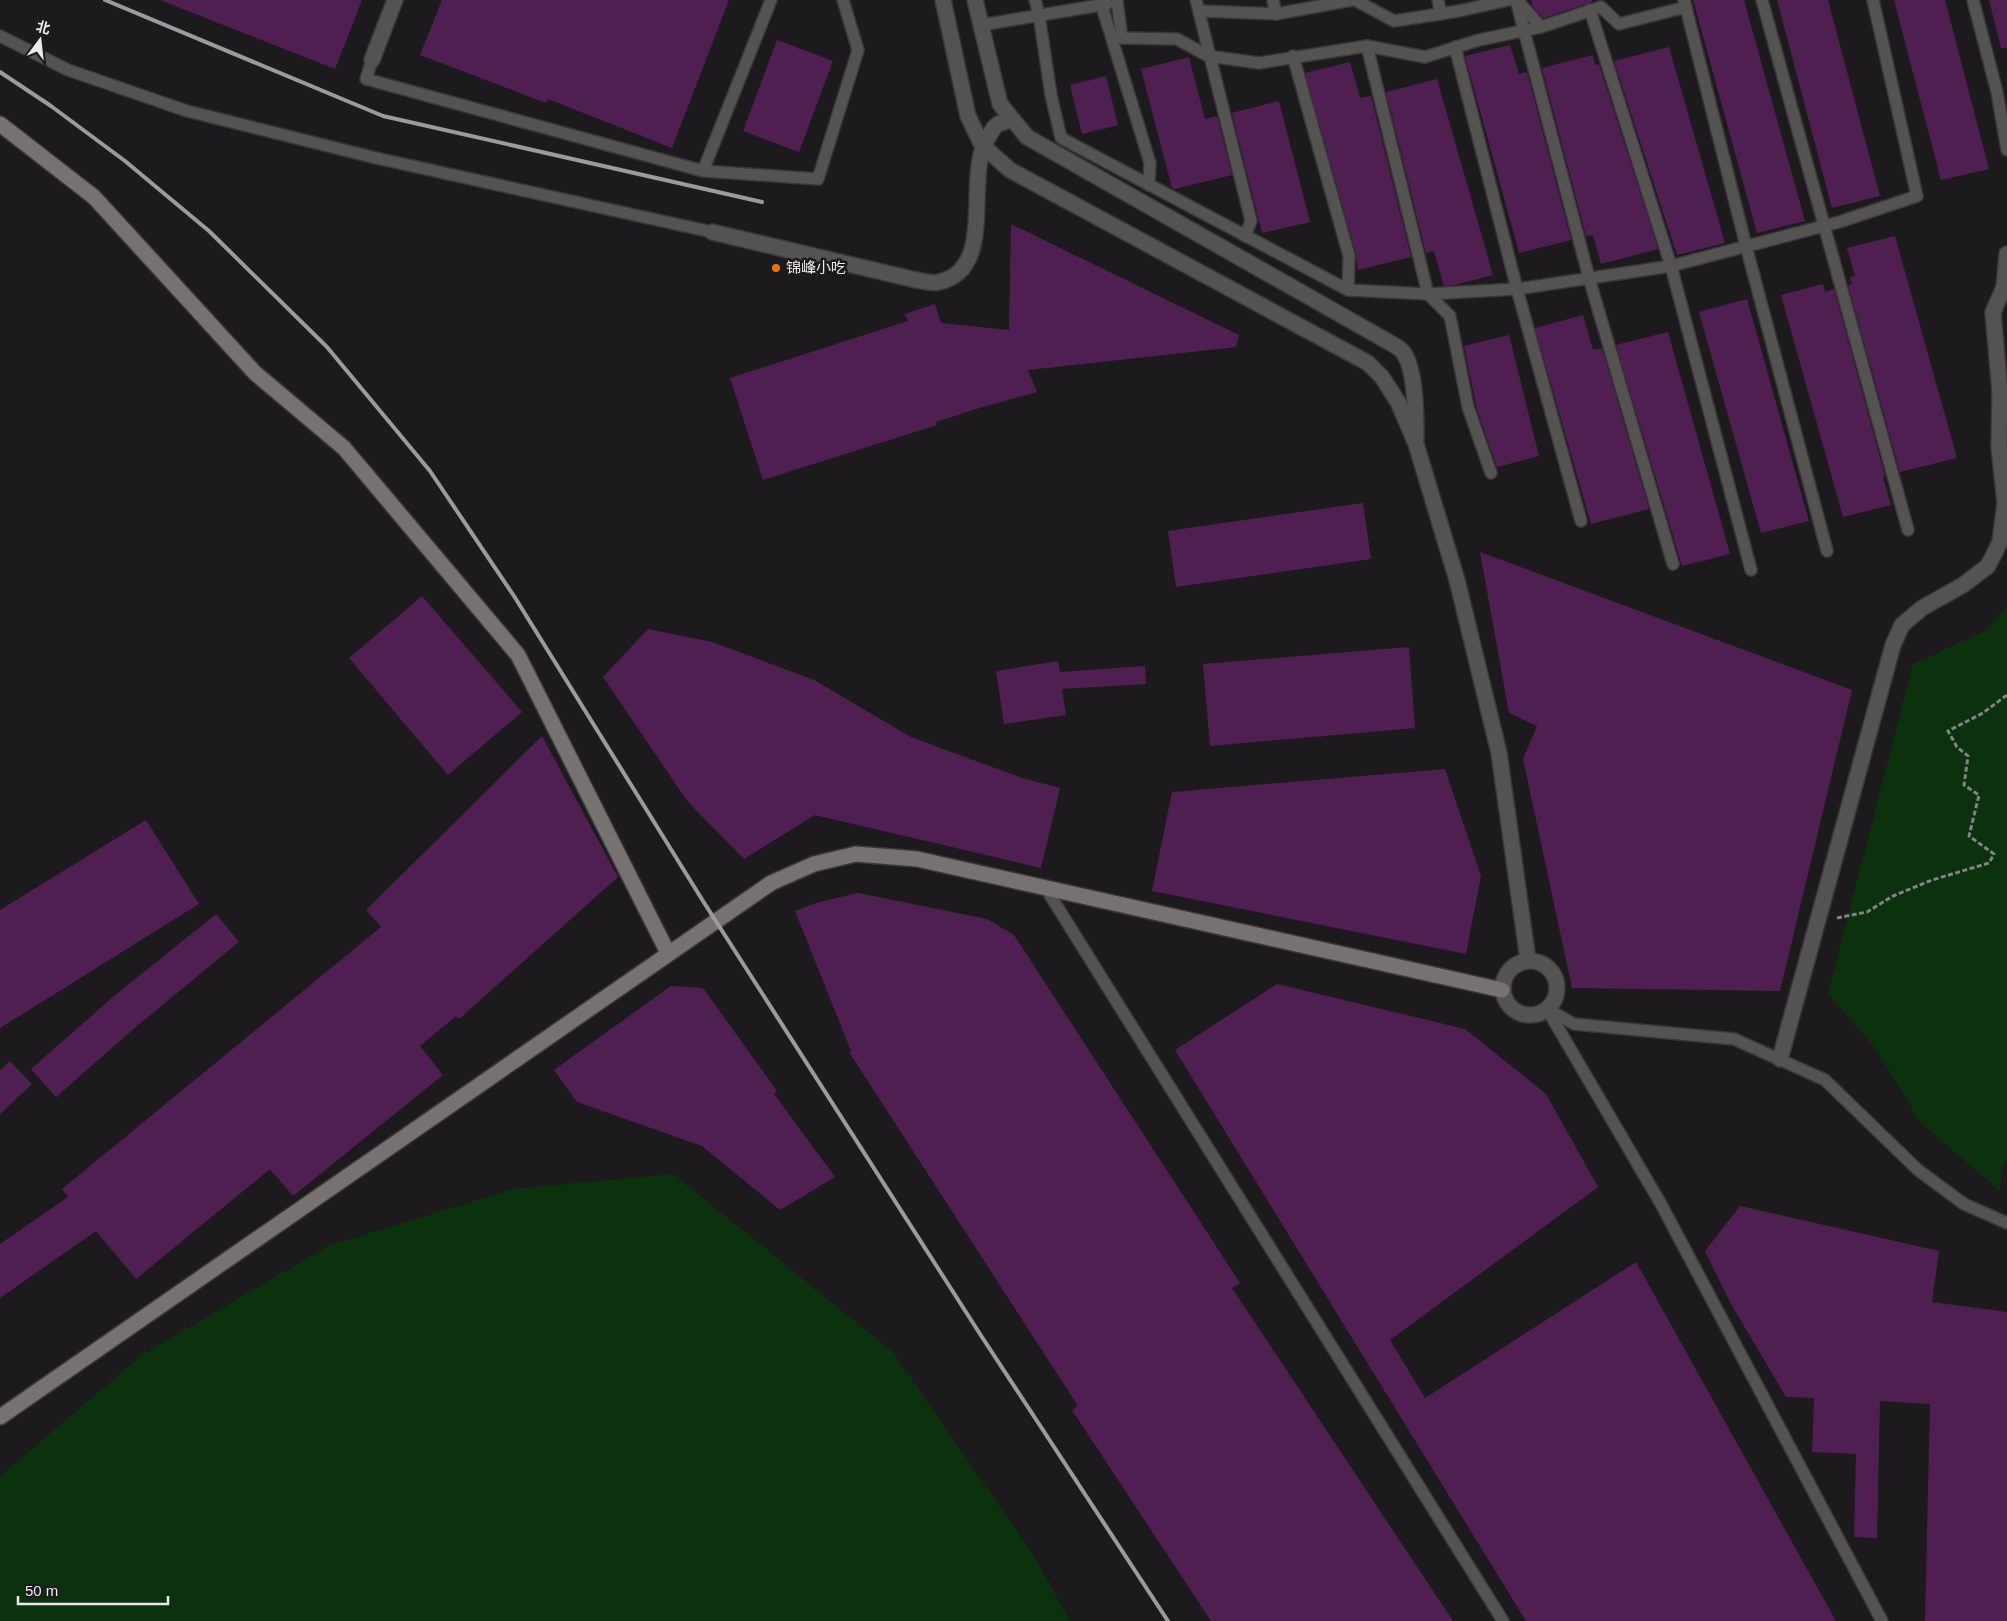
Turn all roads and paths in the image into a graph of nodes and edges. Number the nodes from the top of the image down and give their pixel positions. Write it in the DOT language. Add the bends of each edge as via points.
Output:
graph roads {
  1 [pos="395,0"];
  2 [pos="771,0"];
  3 [pos="843,0"];
  4 [pos="943,0"];
  5 [pos="975,0"];
  6 [pos="1034,0"];
  7 [pos="1196,0"];
  8 [pos="1273,0"];
  9 [pos="1353,0"];
  10 [pos="1438,0"];
  11 [pos="1508,0"];
  12 [pos="1516,0"];
  13 [pos="1762,0"];
  14 [pos="1873,0"];
  15 [pos="1973,0"];
  16 [pos="1117,1"];
  17 [pos="1100,2"];
  18 [pos="1685,3"];
  19 [pos="1597,6"];
  20 [pos="1200,11"];
  21 [pos="1276,14"];
  22 [pos="1441,14"];
  23 [pos="1039,15"];
  24 [pos="981,25"];
  25 [pos="1541,26"];
  26 [pos="1524,30"];
  27 [pos="0,36"];
  28 [pos="1367,46"];
  29 [pos="1456,47"];
  30 [pos="1208,56"];
  31 [pos="1293,56"];
  32 [pos="372,60"];
  33 [pos="968,116"];
  34 [pos="1013,120"];
  35 [pos="0,124"];
  36 [pos="982,145"];
  37 [pos="2007,150"];
  38 [pos="977,165"];
  39 [pos="703,172"];
  40 [pos="1149,185"];
  41 [pos="1825,225"];
  42 [pos="712,232"];
  43 [pos="1245,236"];
  44 [pos="1746,246"];
  45 [pos="2007,254"];
  46 [pos="1671,266"];
  47 [pos="1589,278"];
  48 [pos="1517,289"];
  49 [pos="1348,290"];
  50 [pos="1428,294"];
  51 [pos="1416,444"];
  52 [pos="1492,473"];
  53 [pos="1581,521"];
  54 [pos="1908,530"];
  55 [pos="1827,551"];
  56 [pos="1673,564"];
  57 [pos="1751,570"];
  58 [pos="2007,695"];
  59 [pos="1045,887"];
  60 [pos="1818,921"];
  61 [pos="668,953"];
  62 [pos="1528,960"];
  63 [pos="1502,990"];
  64 [pos="1547,1009"];
  65 [pos="1780,1060"];
  66 [pos="2007,1223"];
  67 [pos="0,1417"];
  68 [pos="1503,1621"];
  69 [pos="1882,1621"];
  1 -- 32 [label="street"];
  2 -- 39 [label="lane"];
  3 -- 39 [label="lane" via="858,50 818,179"];
  4 -- 33 [label="street"];
  5 -- 24 [label="street"];
  6 -- 23 [label="lane"];
  7 -- 20 [label="lane"];
  8 -- 21 [label="lane"];
  9 -- 21 [label="lane"];
  9 -- 22 [label="lane" via="1394,21"];
  10 -- 22 [label="lane"];
  11 -- 22 [label="lane"];
  12 -- 25 [label="lane"];
  12 -- 26 [label="lane"];
  13 -- 41 [label="lane"];
  14 -- 41 [label="lane" via="1917,196"];
  15 -- 37 [label="lane" via="1997,92"];
  16 -- 17 [label="lane"];
  16 -- 30 [label="lane" via="1122,38 1177,40"];
  17 -- 23 [label="lane"];
  17 -- 40 [label="lane" via="1150,163"];
  18 -- 19 [label="lane" via="1619,24"];
  18 -- 44 [label="lane"];
  19 -- 25 [label="lane"];
  19 -- 46 [label="lane"];
  20 -- 21 [label="lane"];
  20 -- 30 [label="lane"];
  23 -- 24 [label="lane"];
  23 -- 40 [label="lane" via="1061,138"];
  24 -- 34 [label="street" via="1000,104"];
  25 -- 26 [label="lane"];
  26 -- 29 [label="lane"];
  26 -- 47 [label="lane"];
  27 -- 42 [label="lane" via="68,70 187,111 376,158"];
  28 -- 29 [label="lane" via="1425,57"];
  28 -- 31 [label="lane"];
  28 -- 50 [label="lane"];
  29 -- 48 [label="lane"];
  30 -- 31 [label="lane" via="1259,63"];
  30 -- 43 [label="lane" via="1251,221"];
  31 -- 49 [label="lane" via="1349,256"];
  32 -- 39 [label="lane" via="366,79"];
  33 -- 36 [label="street"];
  33 -- 38 [label="street"];
  34 -- 36 [label="street" via="997,124"];
  34 -- 51 [label="street" via="1027,137 1399,348 1408,364 1416,405"];
  35 -- 61 [label="street" via="94,197 256,374 344,448 518,655"];
  36 -- 38 [label="street"];
  36 -- 51 [label="street" via="1010,170 1368,363 1382,377 1398,402"];
  38 -- 42 [label="street" via="974,245 964,267 938,283"];
  40 -- 43 [label="lane"];
  41 -- 44 [label="lane"];
  41 -- 54 [label="lane"];
  43 -- 49 [label="lane"];
  44 -- 46 [label="lane"];
  44 -- 55 [label="lane"];
  45 -- 60 [label="street" via="2004,287 1993,312 2005,503 2000,542 1988,566 1963,586 1922,608 1902,625 1892,645"];
  46 -- 47 [label="lane"];
  46 -- 57 [label="lane"];
  47 -- 48 [label="lane"];
  47 -- 56 [label="lane"];
  48 -- 50 [label="lane"];
  48 -- 53 [label="lane"];
  49 -- 50 [label="lane"];
  50 -- 52 [label="lane" via="1450,316 1468,407"];
  51 -- 62 [label="street" via="1457,580 1499,753"];
  58 -- 60 [label="path" via="1983,713 1948,731 1957,747 1968,756 1964,785 1979,796 1969,836 1994,854 1988,863 1932,880 1893,896 1867,912"];
  59 -- 61 [label="street" via="917,859 856,854 814,864 772,883"];
  59 -- 63 [label="street"];
  59 -- 68 [label="lane"];
  60 -- 65 [label="street"];
  61 -- 67 [label="street"];
  62 -- 63 [label="street" via="1512,966 1506,973"];
  62 -- 64 [label="street" via="1544,964 1556,977 1556,994"];
  63 -- 64 [label="street" via="1508,1006 1523,1014"];
  64 -- 65 [label="lane" via="1574,1024 1734,1039"];
  64 -- 69 [label="lane" via="1661,1204"];
  65 -- 66 [label="lane" via="1825,1080 1918,1170 1964,1204"];
}
